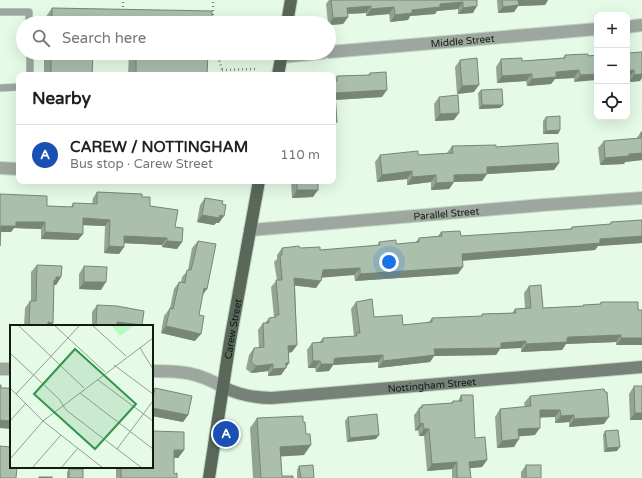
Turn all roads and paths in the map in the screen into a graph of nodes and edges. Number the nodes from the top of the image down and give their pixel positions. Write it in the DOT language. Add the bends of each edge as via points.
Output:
graph roads {
  1 [pos="123,0"];
  2 [pos="214,0"];
  3 [pos="292,0"];
  4 [pos="0,12"];
  5 [pos="29,16"];
  6 [pos="123,16"];
  7 [pos="213,16"];
  8 [pos="289,16"];
  9 [pos="642,25"];
  10 [pos="630,27"];
  11 [pos="594,29"];
  12 [pos="336,51"];
  13 [pos="30,60"];
  14 [pos="219,60"];
  15 [pos="281,60"];
  16 [pos="255,69"];
  17 [pos="222,70"];
  18 [pos="30,72"];
  19 [pos="279,72"];
  20 [pos="16,87"];
  21 [pos="0,88"];
  22 [pos="0,168"];
  23 [pos="16,169"];
  24 [pos="258,184"];
  25 [pos="642,198"];
  26 [pos="250,230"];
  27 [pos="642,367"];
  28 [pos="153,371"];
  29 [pos="223,387"];
  30 [pos="209,478"];
  1 -- 6 [label="path"];
  2 -- 7 [label="path"];
  3 -- 8 [label="main road"];
  4 -- 5 [label="lane" via="29,12"];
  9 -- 10 [label="street"];
  11 -- 12 [label="street, Middle Street"];
  13 -- 18 [label="lane"];
  14 -- 17 [label="path"];
  15 -- 19 [label="main road"];
  16 -- 17 [label="path"];
  20 -- 21 [label="lane"];
  22 -- 23 [label="street"];
  24 -- 26 [label="main road, Carew Street"];
  25 -- 26 [label="street, Parallel Street"];
  26 -- 29 [label="main road, Carew Street"];
  27 -- 29 [label="street, Nottingham Street" via="272,398 254,398"];
  28 -- 29 [label="street" via="196,374"];
  29 -- 30 [label="main road, Carew Street"];
}
